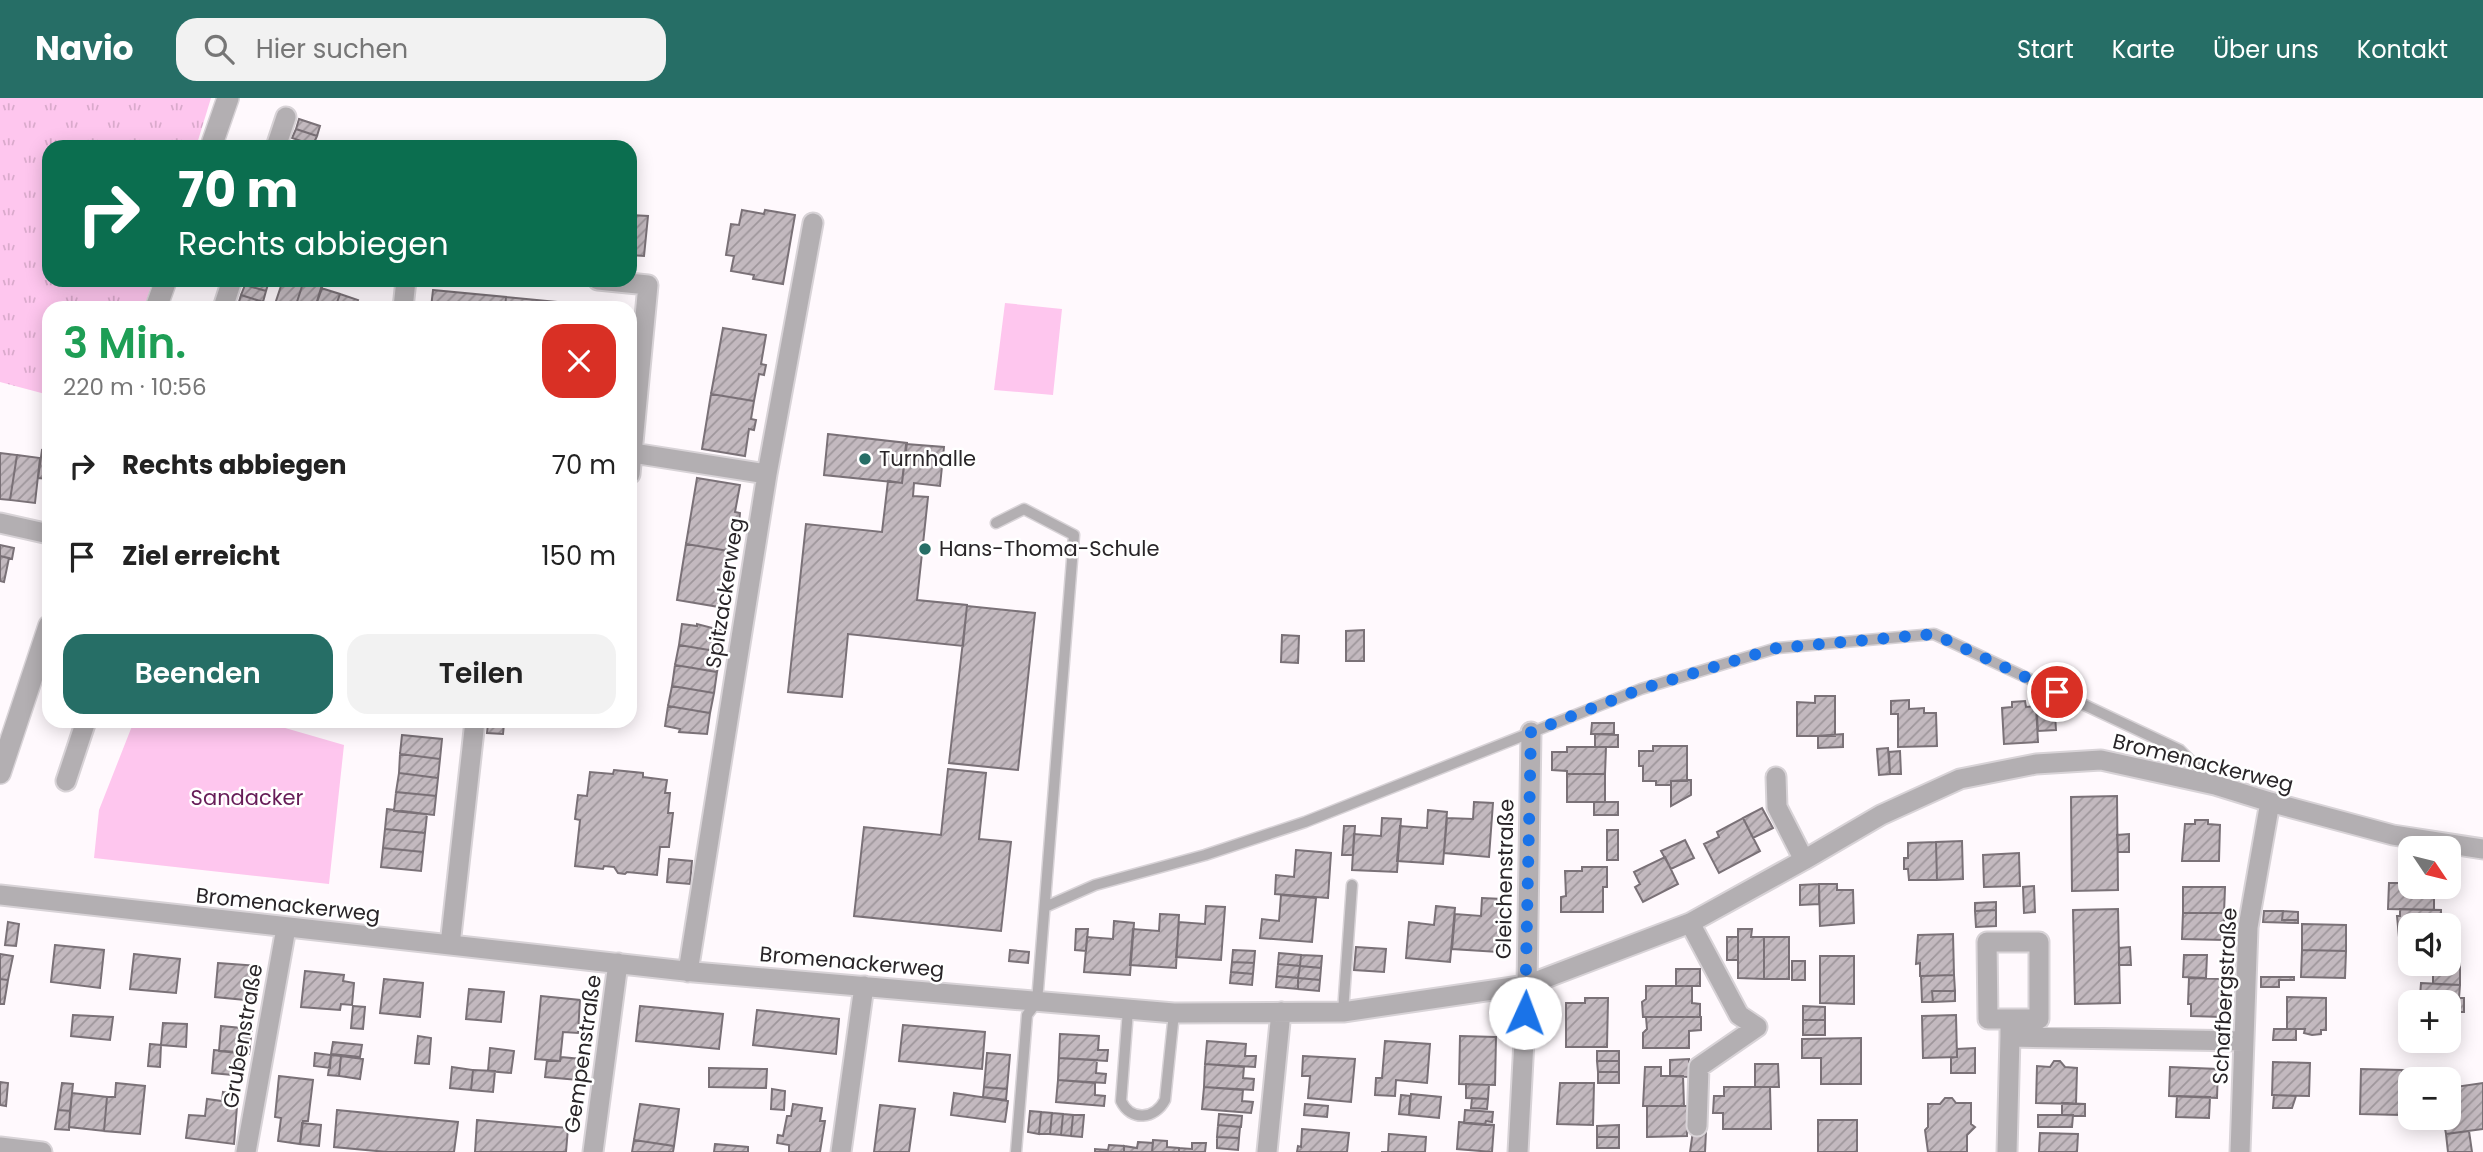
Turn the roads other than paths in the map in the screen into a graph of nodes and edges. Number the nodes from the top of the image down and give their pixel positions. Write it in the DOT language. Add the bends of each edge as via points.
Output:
graph roads {
  1 [pos="228,98"];
  2 [pos="286,117"];
  3 [pos="213,140"];
  4 [pos="278,140"];
  5 [pos="813,223"];
  6 [pos="637,284"];
  7 [pos="637,411"];
  8 [pos="637,454"];
  9 [pos="766,474"];
  10 [pos="0,523"];
  11 [pos="996,523"];
  12 [pos="42,532"];
  13 [pos="42,646"];
  14 [pos="84,728"];
  15 [pos="474,728"];
  16 [pos="1531,732"];
  17 [pos="0,773"];
  18 [pos="1776,777"];
  19 [pos="66,781"];
  20 [pos="2215,785"];
  21 [pos="2270,803"];
  22 [pos="2483,849"];
  23 [pos="1804,860"];
  24 [pos="1352,885"];
  25 [pos="0,895"];
  26 [pos="1045,907"];
  27 [pos="1690,923"];
  28 [pos="286,928"];
  29 [pos="450,946"];
  30 [pos="618,963"];
  31 [pos="688,972"];
  32 [pos="1527,985"];
  33 [pos="864,986"];
  34 [pos="1037,1002"];
  35 [pos="1128,1010"];
  36 [pos="1281,1012"];
  37 [pos="1343,1012"];
  38 [pos="1174,1013"];
  39 [pos="2010,1028"];
  40 [pos="2244,1041"];
  41 [pos="1697,1126"];
  42 [pos="0,1147"];
  43 [pos="42,1152"];
  44 [pos="246,1152"];
  45 [pos="593,1152"];
  46 [pos="841,1152"];
  47 [pos="1016,1152"];
  48 [pos="1267,1152"];
  49 [pos="1518,1152"];
  50 [pos="2007,1152"];
  51 [pos="2240,1152"];
  1 -- 3 [label="street"];
  2 -- 4 [label="street"];
  5 -- 9 [label="street, Spitzackerweg"];
  6 -- 7 [label="street" via="649,285"];
  8 -- 9 [label="street"];
  9 -- 31 [label="street, Spitzackerweg"];
  10 -- 12 [label="street"];
  11 -- 26 [label="lane" via="1024,509 1074,535"];
  13 -- 17 [label="street"];
  14 -- 19 [label="street"];
  15 -- 29 [label="street"];
  16 -- 20 [label="lane" via="1641,689 1777,648 1934,634 2180,750"];
  16 -- 26 [label="lane" via="1305,822 1095,886"];
  16 -- 32 [label="street, Gleichenstraße"];
  18 -- 23 [label="street" via="1777,807"];
  20 -- 21 [label="street, Bromenackerweg"];
  20 -- 23 [label="street, Bromenackerweg" via="2101,760 2036,764 1960,779 1881,815"];
  21 -- 22 [label="street, Bromenackerweg" via="2392,835"];
  21 -- 40 [label="street, Schafbergstraße" via="2248,927"];
  23 -- 27 [label="street, Bromenackerweg"];
  24 -- 37 [label="lane"];
  25 -- 28 [label="street, Bromenackerweg"];
  26 -- 34 [label="lane"];
  27 -- 32 [label="street, Bromenackerweg"];
  27 -- 41 [label="street" via="1739,1016 1757,1027 1699,1067"];
  28 -- 29 [label="street, Bromenackerweg"];
  28 -- 44 [label="street, Grubenstraße"];
  29 -- 30 [label="street, Bromenackerweg"];
  30 -- 31 [label="street, Bromenackerweg"];
  30 -- 45 [label="street, Gempenstraße"];
  31 -- 33 [label="street, Bromenackerweg"];
  32 -- 37 [label="street, Bromenackerweg"];
  32 -- 49 [label="street, Gleichenstraße"];
  33 -- 34 [label="street, Bromenackerweg"];
  33 -- 46 [label="street"];
  34 -- 35 [label="street, Bromenackerweg"];
  34 -- 47 [label="lane" via="1027,1015"];
  35 -- 38 [label="street, Bromenackerweg"];
  35 -- 38 [label="lane" via="1121,1101 1129,1112 1142,1116 1161,1108 1164,1100"];
  36 -- 37 [label="street, Bromenackerweg"];
  36 -- 38 [label="street, Bromenackerweg"];
  36 -- 48 [label="street"];
  39 -- 39 [label="street" via="1988,1018 1987,942 2039,942 2039,1019"];
  39 -- 40 [label="street"];
  39 -- 50 [label="street"];
  40 -- 51 [label="street, Schafbergstraße"];
  42 -- 43 [label="street"];
}
